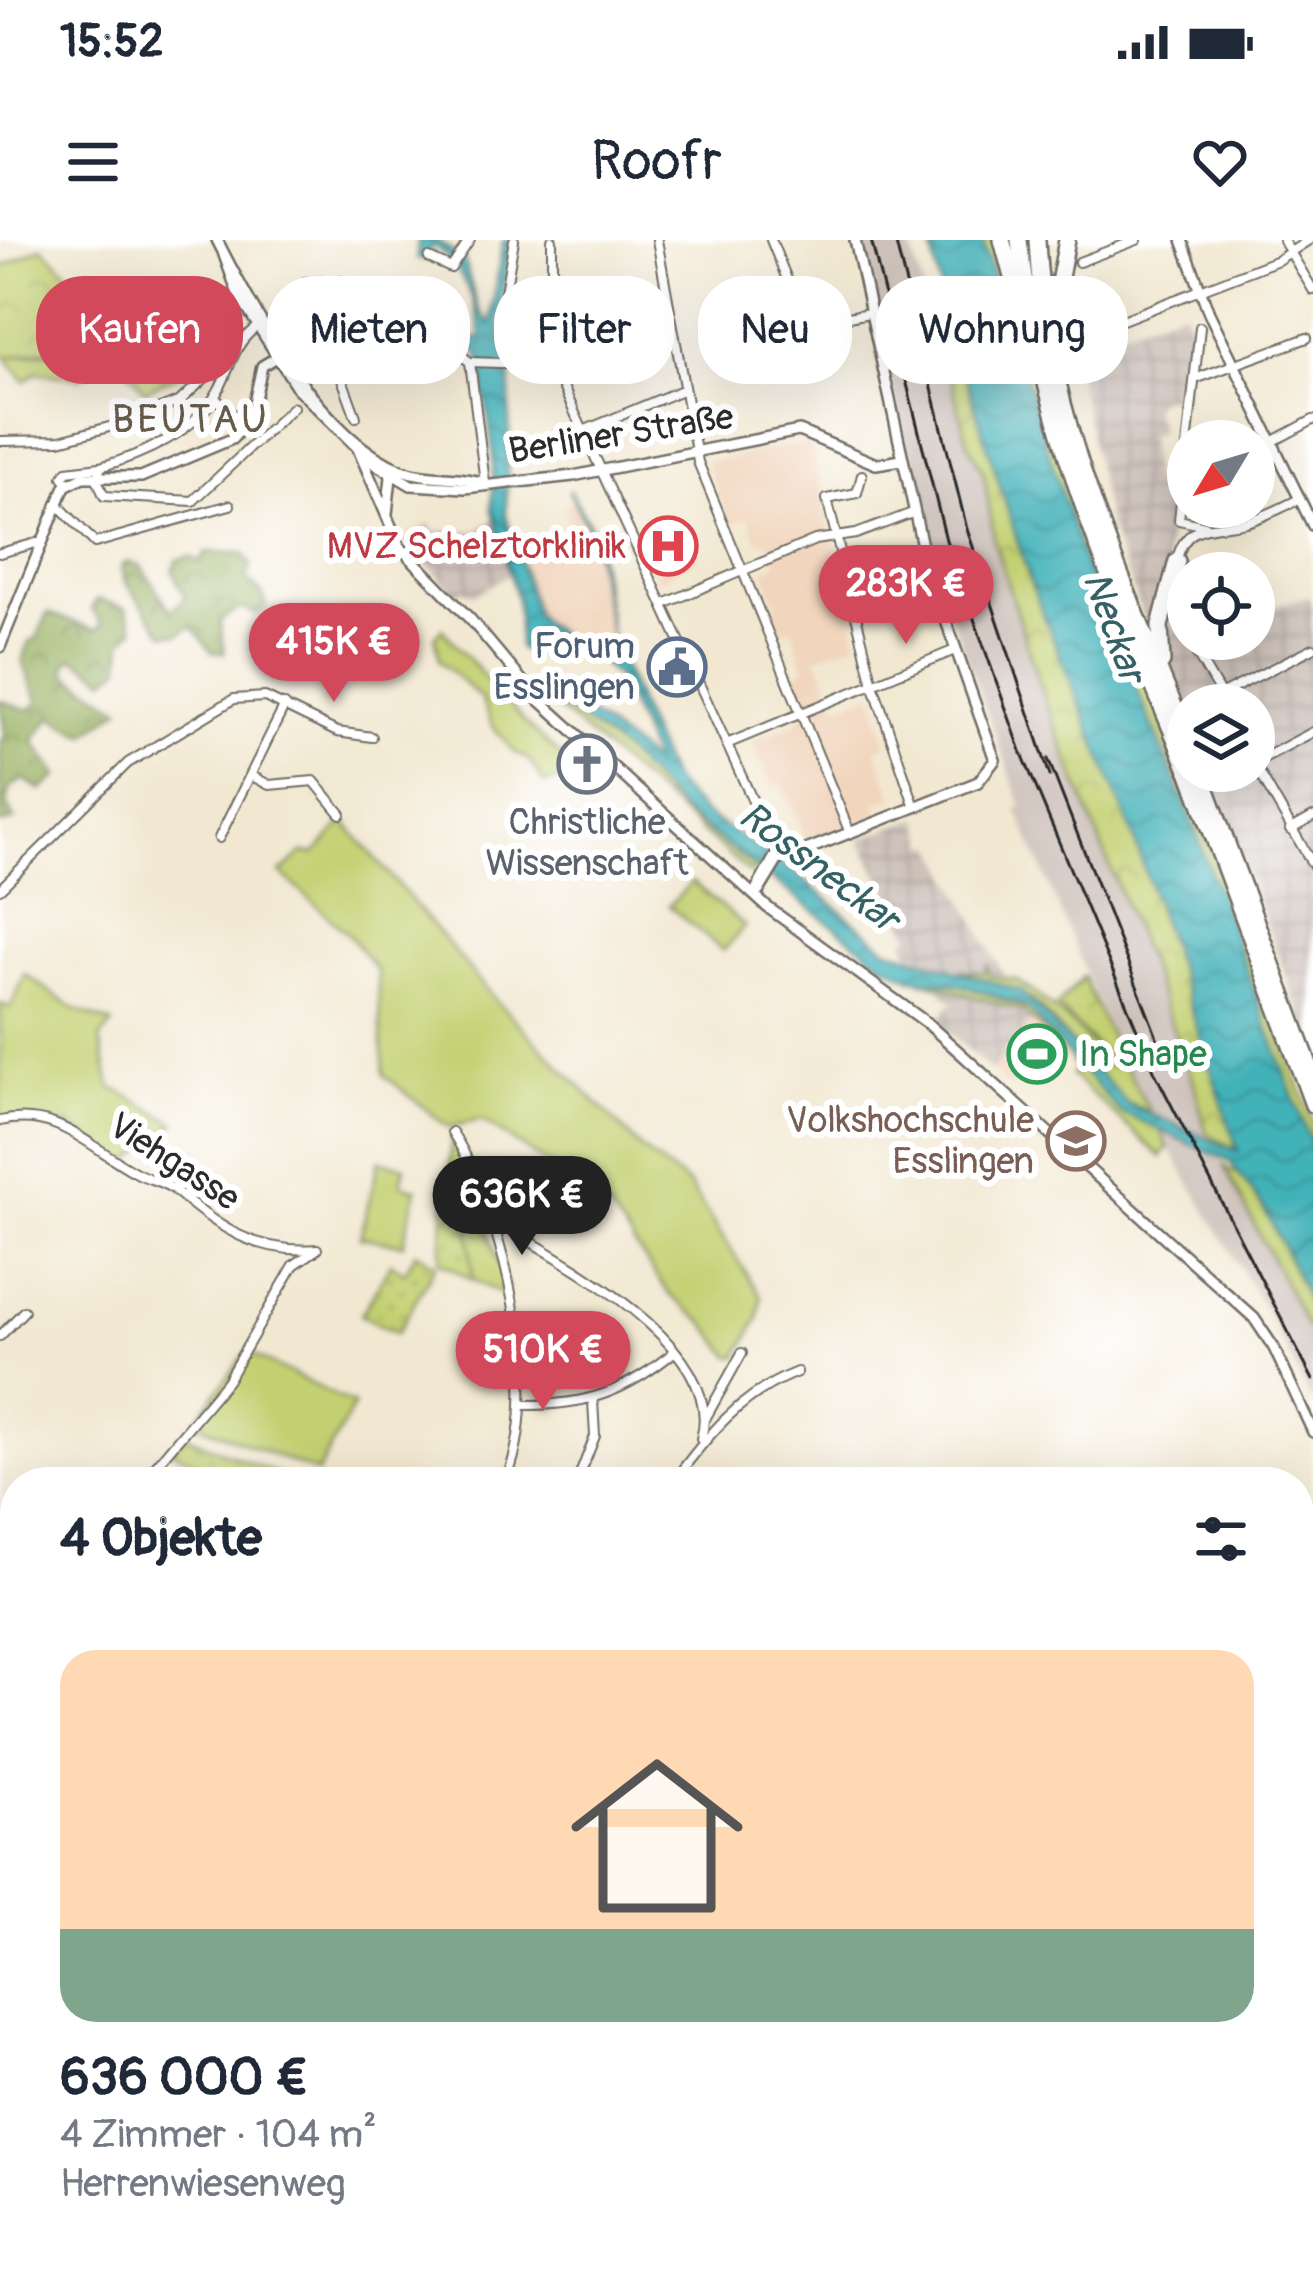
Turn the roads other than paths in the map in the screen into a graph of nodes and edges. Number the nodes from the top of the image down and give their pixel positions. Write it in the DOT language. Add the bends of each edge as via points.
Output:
graph roads {
  1 [pos="217,240"];
  2 [pos="470,240"];
  3 [pos="514,240"];
  4 [pos="552,240"];
  5 [pos="657,240"];
  6 [pos="771,240"];
  7 [pos="854,240"];
  8 [pos="1002,240"];
  9 [pos="1019,240"];
  10 [pos="1037,240"];
  11 [pos="1067,240"];
  12 [pos="1137,240"];
  13 [pos="1181,240"];
  14 [pos="1283,240"];
  15 [pos="1309,240"];
  16 [pos="1291,252"];
  17 [pos="429,257"];
  18 [pos="1078,262"];
  19 [pos="507,276"];
  20 [pos="552,276"];
  21 [pos="1200,290"];
  22 [pos="1313,290"];
  23 [pos="869,313"];
  24 [pos="1128,318"];
  25 [pos="258,323"];
  26 [pos="1200,327"];
  27 [pos="267,338"];
  28 [pos="1307,338"];
  29 [pos="243,341"];
  30 [pos="470,359"];
  31 [pos="475,362"];
  32 [pos="494,362"];
  33 [pos="1234,364"];
  34 [pos="267,369"];
  35 [pos="267,375"];
  36 [pos="261,376"];
  37 [pos="1195,379"];
  38 [pos="201,384"];
  39 [pos="220,384"];
  40 [pos="296,384"];
  41 [pos="303,384"];
  42 [pos="344,384"];
  43 [pos="562,385"];
  44 [pos="682,390"];
  45 [pos="215,398"];
  46 [pos="293,407"];
  47 [pos="356,417"];
  48 [pos="1190,420"];
  49 [pos="1261,420"];
  50 [pos="1313,420"];
  51 [pos="245,427"];
  52 [pos="1059,428"];
  53 [pos="583,431"];
  54 [pos="1275,440"];
  55 [pos="0,441"];
  56 [pos="258,441"];
  57 [pos="1076,446"];
  58 [pos="1275,447"];
  59 [pos="358,449"];
  60 [pos="694,449"];
  61 [pos="902,460"];
  62 [pos="390,470"];
  63 [pos="601,470"];
  64 [pos="98,474"];
  65 [pos="862,475"];
  66 [pos="488,483"];
  67 [pos="411,484"];
  68 [pos="378,494"];
  69 [pos="1305,501"];
  70 [pos="387,503"];
  71 [pos="56,504"];
  72 [pos="230,505"];
  73 [pos="915,512"];
  74 [pos="1275,512"];
  75 [pos="388,525"];
  76 [pos="1313,526"];
  77 [pos="1202,528"];
  78 [pos="834,536"];
  79 [pos="40,542"];
  80 [pos="1180,552"];
  81 [pos="1,554"];
  82 [pos="741,570"];
  83 [pos="1167,600"];
  84 [pos="664,604"];
  85 [pos="0,647"];
  86 [pos="1313,648"];
  87 [pos="955,650"];
  88 [pos="873,684"];
  89 [pos="1242,684"];
  90 [pos="1167,689"];
  91 [pos="284,705"];
  92 [pos="801,713"];
  93 [pos="1167,718"];
  94 [pos="1313,732"];
  95 [pos="373,737"];
  96 [pos="729,743"];
  97 [pos="1275,752"];
  98 [pos="252,776"];
  99 [pos="1196,792"];
  100 [pos="1208,792"];
  101 [pos="1270,792"];
  102 [pos="915,807"];
  103 [pos="340,814"];
  104 [pos="1313,818"];
  105 [pos="1290,830"];
  106 [pos="850,833"];
  107 [pos="219,838"];
  108 [pos="777,860"];
  109 [pos="1313,865"];
  110 [pos="764,878"];
  111 [pos="736,879"];
  112 [pos="0,889"];
  113 [pos="754,894"];
  114 [pos="1313,1075"];
  115 [pos="1313,1105"];
  116 [pos="0,1121"];
  117 [pos="452,1132"];
  118 [pos="490,1223"];
  119 [pos="287,1252"];
  120 [pos="294,1265"];
  121 [pos="24,1311"];
  122 [pos="0,1336"];
  123 [pos="674,1352"];
  124 [pos="742,1353"];
  125 [pos="796,1372"];
  126 [pos="593,1401"];
  127 [pos="521,1406"];
  128 [pos="704,1420"];
  129 [pos="1313,1432"];
  130 [pos="701,1439"];
  131 [pos="155,1467"];
  132 [pos="510,1467"];
  133 [pos="583,1467"];
  134 [pos="683,1467"];
  1 -- 25 [label="main road"];
  2 -- 17 [label="street" via="455,266"];
  3 -- 19 [label="street"];
  4 -- 20 [label="street"];
  5 -- 44 [label="street"];
  6 -- 23 [label="street" via="807,328"];
  7 -- 23 [label="main road"];
  8 -- 52 [label="highway"];
  9 -- 52 [label="highway"];
  10 -- 57 [label="highway" via="1048,334"];
  11 -- 57 [label="highway" via="1057,330"];
  12 -- 18 [label="street"];
  13 -- 21 [label="main road"];
  14 -- 16 [label="street"];
  15 -- 16 [label="street"];
  16 -- 21 [label="street"];
  16 -- 22 [label="street"];
  21 -- 24 [label="street"];
  21 -- 33 [label="main road"];
  23 -- 61 [label="main road"];
  25 -- 27 [label="main road"];
  25 -- 29 [label="street"];
  26 -- 37 [label="street"];
  28 -- 33 [label="street"];
  30 -- 31 [label="street"];
  31 -- 32 [label="street"];
  31 -- 66 [label="street"];
  33 -- 37 [label="street"];
  33 -- 49 [label="main road"];
  34 -- 36 [label="main road"];
  35 -- 36 [label="main road"];
  36 -- 51 [label="main road"];
  37 -- 48 [label="street"];
  38 -- 55 [label="street" via="176,403 100,433"];
  39 -- 45 [label="street"];
  40 -- 59 [label="main road, Berliner Straße"];
  41 -- 62 [label="main road, Berliner Straße"];
  42 -- 47 [label="street"];
  43 -- 53 [label="street"];
  44 -- 53 [label="street"];
  44 -- 60 [label="street"];
  45 -- 51 [label="street"];
  45 -- 64 [label="street" via="165,441"];
  46 -- 56 [label="street"];
  50 -- 54 [label="street"];
  51 -- 56 [label="street"];
  51 -- 64 [label="main road" via="147,476"];
  52 -- 93 [label="highway"];
  53 -- 63 [label="street"];
  56 -- 64 [label="street" via="186,503 104,496"];
  57 -- 90 [label="highway"];
  58 -- 69 [label="main road"];
  59 -- 62 [label="main road, Berliner Straße"];
  59 -- 68 [label="main road"];
  60 -- 61 [label="main road, Berliner Straße" via="805,432 872,462"];
  60 -- 63 [label="main road, Berliner Straße"];
  60 -- 82 [label="street"];
  61 -- 73 [label="main road"];
  62 -- 66 [label="main road, Berliner Straße"];
  62 -- 67 [label="main road, Berliner Straße"];
  62 -- 68 [label="main road"];
  62 -- 70 [label="main road"];
  63 -- 66 [label="main road, Berliner Straße"];
  63 -- 84 [label="street"];
  64 -- 71 [label="main road" via="68,483"];
  65 -- 78 [label="street" via="856,493 827,499"];
  66 -- 67 [label="main road, Berliner Straße"];
  67 -- 70 [label="main road"];
  68 -- 75 [label="main road"];
  69 -- 74 [label="street"];
  69 -- 76 [label="main road"];
  70 -- 75 [label="main road"];
  71 -- 72 [label="street" via="95,543"];
  71 -- 79 [label="main road"];
  73 -- 78 [label="street"];
  73 -- 87 [label="main road"];
  75 -- 111 [label="main road" via="530,692"];
  77 -- 80 [label="street"];
  78 -- 82 [label="street"];
  78 -- 88 [label="street"];
  79 -- 81 [label="street"];
  79 -- 85 [label="main road"];
  82 -- 84 [label="street"];
  82 -- 92 [label="street"];
  83 -- 90 [label="highway" via="1159,632"];
  84 -- 96 [label="street"];
  86 -- 89 [label="street"];
  87 -- 88 [label="street"];
  87 -- 102 [label="main road" via="994,750 991,772"];
  88 -- 92 [label="street"];
  88 -- 102 [label="street"];
  91 -- 95 [label="street" via="337,732"];
  91 -- 98 [label="street"];
  91 -- 112 [label="street" via="239,697 146,749"];
  92 -- 96 [label="street"];
  92 -- 106 [label="street"];
  94 -- 97 [label="street"];
  96 -- 108 [label="street"];
  98 -- 103 [label="street" via="269,785 314,781"];
  98 -- 107 [label="street"];
  99 -- 115 [label="highway"];
  100 -- 114 [label="highway"];
  101 -- 105 [label="street"];
  102 -- 106 [label="main road"];
  104 -- 105 [label="street"];
  105 -- 109 [label="street"];
  106 -- 108 [label="main road"];
  108 -- 110 [label="main road"];
  110 -- 111 [label="main road"];
  110 -- 113 [label="main road"];
  111 -- 113 [label="main road"];
  113 -- 129 [label="main road" via="933,1028 1254,1318"];
  116 -- 119 [label="street, Viehgasse" via="71,1128 135,1173 172,1188 215,1226"];
  117 -- 118 [label="street"];
  118 -- 123 [label="street" via="601,1285"];
  118 -- 127 [label="street" via="520,1328"];
  119 -- 120 [label="street"];
  119 -- 120 [label="street, Viehgasse" via="317,1249"];
  120 -- 131 [label="street" via="220,1391"];
  121 -- 122 [label="street"];
  123 -- 126 [label="street" via="628,1387"];
  123 -- 128 [label="street" via="698,1391"];
  124 -- 128 [label="street"];
  125 -- 130 [label="street" via="750,1396"];
  126 -- 127 [label="street"];
  126 -- 133 [label="street" via="594,1441"];
  127 -- 132 [label="street"];
  128 -- 130 [label="street"];
  130 -- 134 [label="street"];
}
